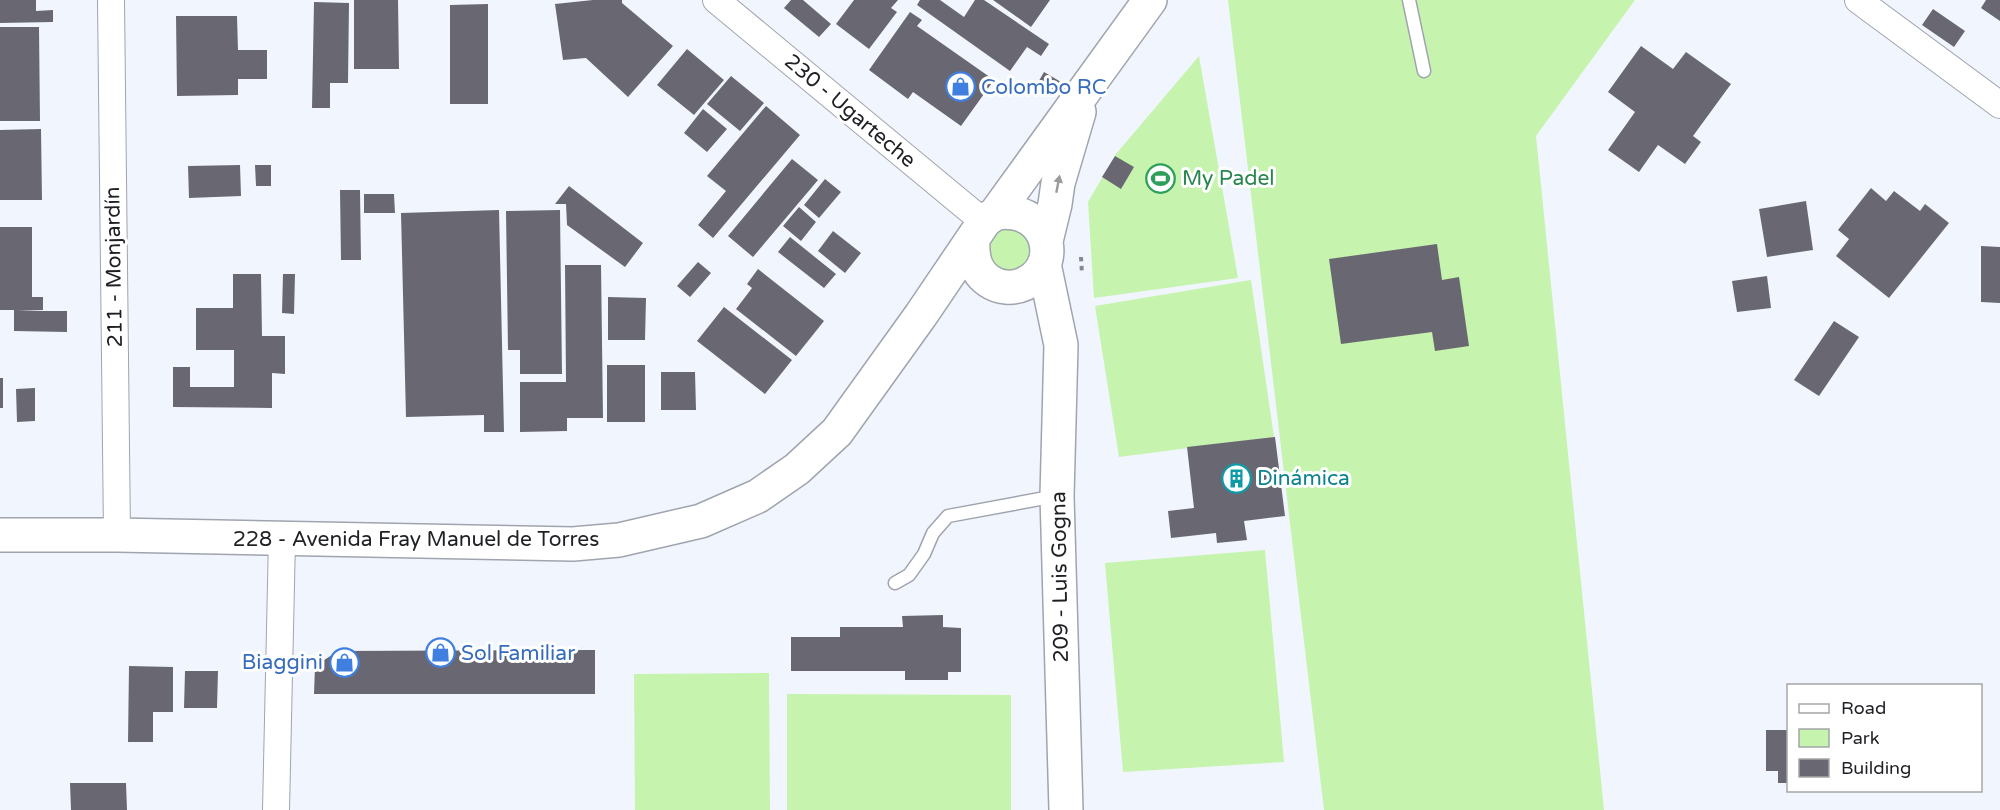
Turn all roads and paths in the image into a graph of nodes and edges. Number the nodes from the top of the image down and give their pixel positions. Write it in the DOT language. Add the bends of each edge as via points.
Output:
graph roads {
  1 [pos="111,0"];
  2 [pos="716,0"];
  3 [pos="1150,0"];
  4 [pos="1409,0"];
  5 [pos="1858,0"];
  6 [pos="1424,71"];
  7 [pos="1088,85"];
  8 [pos="2000,105"];
  9 [pos="984,225"];
  10 [pos="1045,253"];
  11 [pos="1003,286"];
  12 [pos="921,315"];
  13 [pos="1061,345"];
  14 [pos="1057,496"];
  15 [pos="117,535"];
  16 [pos="0,536"];
  17 [pos="282,539"];
  18 [pos="895,583"];
  19 [pos="276,810"];
  20 [pos="1066,810"];
  1 -- 15 [label="street, 211 - Monjardín"];
  2 -- 9 [label="street, 230 - Ugarteche"];
  3 -- 7 [label="main road, 228 - Avenida Fray Manuel de Torres"];
  4 -- 6 [label="lane"];
  5 -- 8 [label="street"];
  7 -- 9 [label="main road, 228 - Avenida Fray Manuel de Torres"];
  10 -- 7 [label="main road, 228 - Avenida Fray Manuel de Torres, one-way" via="1058,183"];
  9 -- 10 [label="main road" via="1016,213 1033,220 1041,229"];
  9 -- 11 [label="main road" via="972,250 974,262 988,280"];
  9 -- 12 [label="main road, 228 - Avenida Fray Manuel de Torres"];
  10 -- 11 [label="main road" via="1030,281"];
  10 -- 13 [label="main road, 209 - Luis Gogna"];
  11 -- 12 [label="main road, 228 - Avenida Fray Manuel de Torres" via="986,285"];
  11 -- 13 [label="main road" via="1041,315"];
  12 -- 17 [label="main road, 228 - Avenida Fray Manuel de Torres" via="837,432 797,469 758,496 701,522 619,540 573,544"];
  13 -- 14 [label="main road, 209 - Luis Gogna"];
  14 -- 18 [label="lane" via="948,516 933,533 909,575"];
  14 -- 20 [label="main road, 209 - Luis Gogna"];
  15 -- 16 [label="main road, 228 - Avenida Fray Manuel de Torres"];
  15 -- 17 [label="main road, 228 - Avenida Fray Manuel de Torres"];
  17 -- 19 [label="street"];
}
